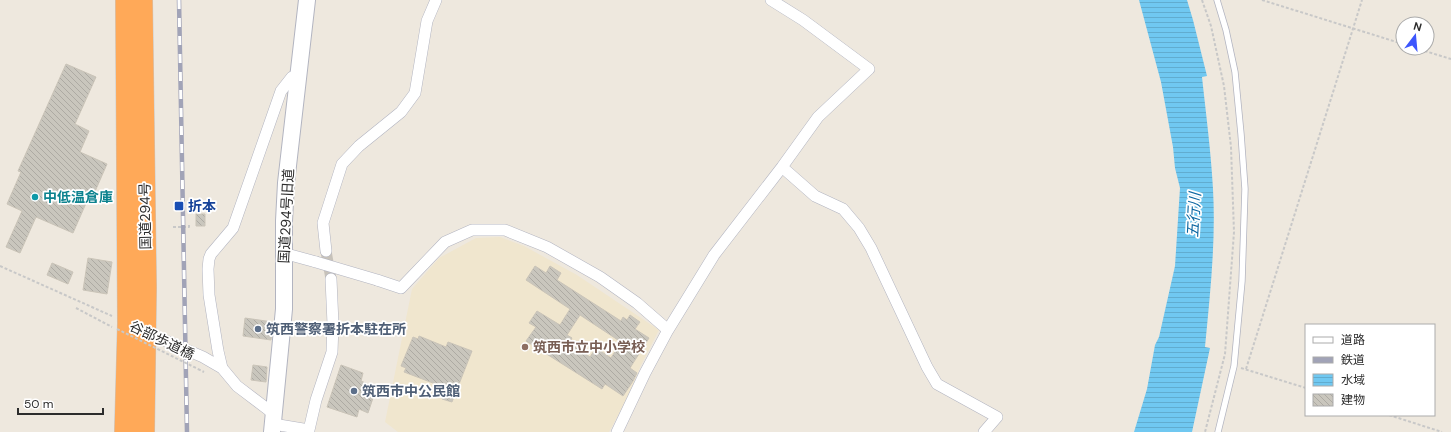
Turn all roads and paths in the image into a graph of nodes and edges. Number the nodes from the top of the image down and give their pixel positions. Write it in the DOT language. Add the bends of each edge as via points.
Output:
graph roads {
  1 [pos="126,0"];
  2 [pos="142,0"];
  3 [pos="307,0"];
  4 [pos="436,0"];
  5 [pos="771,0"];
  6 [pos="1202,0"];
  7 [pos="1217,0"];
  8 [pos="1262,0"];
  9 [pos="1362,0"];
  10 [pos="1353,28"];
  11 [pos="1395,41"];
  12 [pos="1435,54"];
  13 [pos="1451,59"];
  14 [pos="299,75"];
  15 [pos="782,167"];
  16 [pos="189,224"];
  17 [pos="173,227"];
  18 [pos="326,251"];
  19 [pos="283,253"];
  20 [pos="0,266"];
  21 [pos="331,280"];
  22 [pos="76,308"];
  23 [pos="130,328"];
  24 [pos="668,330"];
  25 [pos="1234,366"];
  26 [pos="222,368"];
  27 [pos="198,369"];
  28 [pos="1246,369"];
  29 [pos="1305,388"];
  30 [pos="1392,416"];
  31 [pos="273,424"];
  32 [pos="125,432"];
  33 [pos="144,432"];
  34 [pos="617,432"];
  35 [pos="984,432"];
  36 [pos="1205,432"];
  37 [pos="1218,432"];
  38 [pos="1442,432"];
  1 -- 23 [label="highway, 国道294号"];
  2 -- 23 [label="highway, 国道294号"];
  3 -- 14 [label="street, 国道294号旧道"];
  4 -- 18 [label="street" via="427,21 415,93 401,112 359,146 342,164 323,223"];
  5 -- 15 [label="street" via="803,20 869,69 818,117"];
  6 -- 36 [label="path" via="1211,26 1224,86 1234,232 1225,354"];
  7 -- 25 [label="lane" via="1235,72 1245,189 1242,281"];
  8 -- 10 [label="path"];
  9 -- 10 [label="path"];
  10 -- 11 [label="path"];
  10 -- 28 [label="path"];
  12 -- 13 [label="path"];
  14 -- 19 [label="street, 国道294号旧道" via="286,183"];
  14 -- 26 [label="street" via="292,77 282,90 233,228 209,259 209,295"];
  15 -- 24 [label="street" via="714,255"];
  15 -- 35 [label="street" via="816,196 844,209 859,228 937,384 997,417"];
  16 -- 17 [label="path" via="189,227"];
  19 -- 24 [label="street, bridge" via="401,288 445,242 472,230 506,230 547,247 600,277 637,303"];
  19 -- 31 [label="street, 国道294号旧道" via="284,309"];
  20 -- 23 [label="path"];
  21 -- 31 [label="street" via="332,352 309,430"];
  22 -- 23 [label="path"];
  23 -- 26 [label="street" via="203,357"];
  23 -- 27 [label="path, 谷部歩道橋, bridge"];
  23 -- 32 [label="highway, 国道294号"];
  23 -- 33 [label="highway, 国道294号"];
  24 -- 34 [label="street"];
  25 -- 28 [label="path"];
  25 -- 37 [label="lane"];
  26 -- 31 [label="street"];
  28 -- 29 [label="path"];
  30 -- 38 [label="path"];
}
